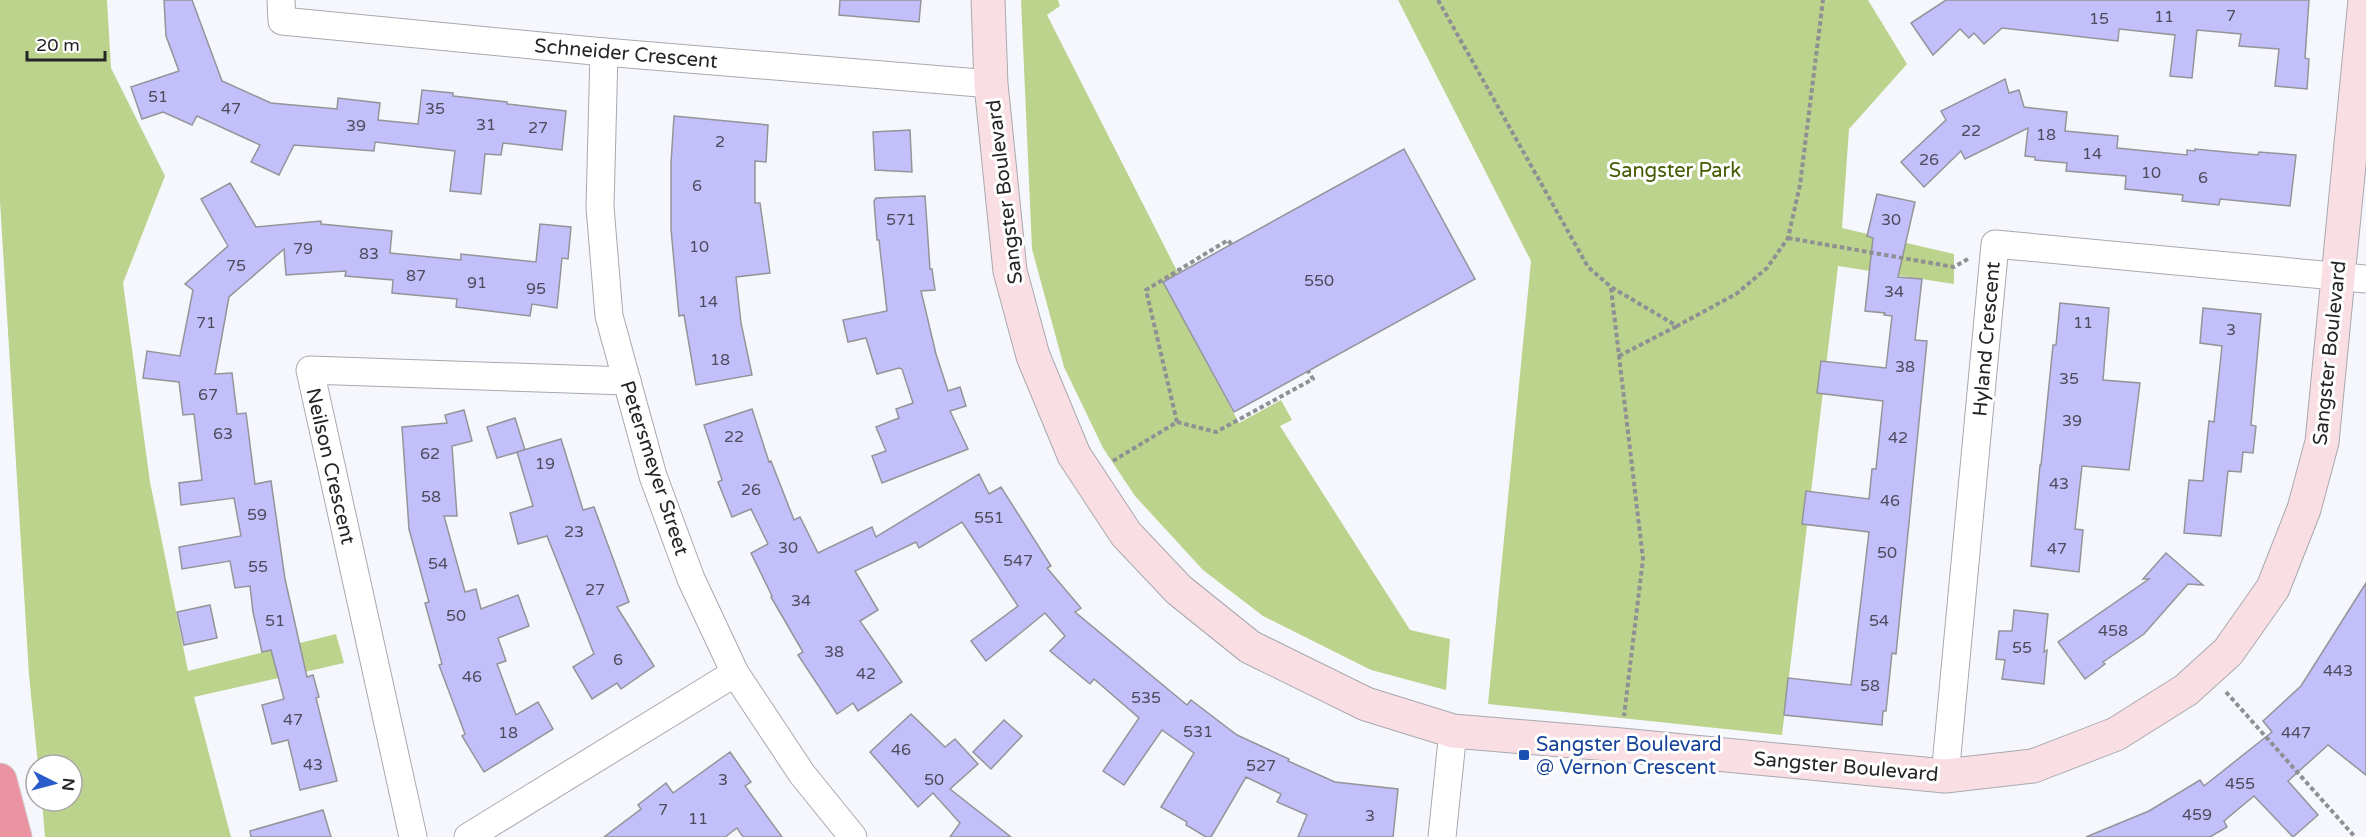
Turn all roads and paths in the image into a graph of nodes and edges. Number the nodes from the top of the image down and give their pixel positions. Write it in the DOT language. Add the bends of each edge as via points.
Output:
graph roads {
  1 [pos="281,0"];
  2 [pos="988,0"];
  3 [pos="1438,0"];
  4 [pos="1823,0"];
  5 [pos="2365,0"];
  6 [pos="604,52"];
  7 [pos="991,84"];
  8 [pos="1788,238"];
  9 [pos="1231,244"];
  10 [pos="1995,244"];
  11 [pos="2351,278"];
  12 [pos="1611,287"];
  13 [pos="1677,326"];
  14 [pos="1619,356"];
  15 [pos="1308,370"];
  16 [pos="627,381"];
  17 [pos="1177,422"];
  18 [pos="1088,477"];
  19 [pos="2207,671"];
  20 [pos="735,673"];
  21 [pos="1454,731"];
  22 [pos="1621,745"];
  23 [pos="1945,776"];
  24 [pos="0,780"];
  25 [pos="15,837"];
  26 [pos="413,837"];
  27 [pos="468,837"];
  28 [pos="853,837"];
  29 [pos="1442,837"];
  30 [pos="2355,837"];
  1 -- 6 [label="street, Schneider Crescent" via="282,21"];
  2 -- 7 [label="street, Sangster Boulevard"];
  3 -- 12 [label="path" via="1588,267"];
  4 -- 8 [label="path" via="1800,185"];
  5 -- 11 [label="street, Sangster Boulevard"];
  6 -- 7 [label="street, Schneider Crescent"];
  6 -- 16 [label="street, Petersmeyer Street" via="600,207 609,316"];
  7 -- 18 [label="street, Sangster Boulevard" via="1010,271 1033,356 1074,455"];
  8 -- 10 [label="path" via="1954,267"];
  8 -- 13 [label="path" via="1767,268 1736,294"];
  9 -- 17 [label="path" via="1228,240 1146,290"];
  10 -- 11 [label="street, Hyland Crescent"];
  10 -- 23 [label="street, Hyland Crescent"];
  11 -- 19 [label="street, Sangster Boulevard" via="2322,442 2304,509 2273,588 2228,652"];
  12 -- 13 [label="path"];
  12 -- 14 [label="path"];
  13 -- 14 [label="path"];
  14 -- 22 [label="path" via="1643,559"];
  15 -- 17 [label="path" via="1313,380 1216,432"];
  16 -- 20 [label="street, Petersmeyer Street" via="653,476 691,579"];
  16 -- 26 [label="street, Neilson Crescent" via="310,370"];
  17 -- 18 [label="path"];
  18 -- 21 [label="street, Sangster Boulevard" via="1126,534 1179,590 1250,647 1366,704"];
  19 -- 23 [label="street, Sangster Boulevard" via="2186,690 2116,734 2032,766"];
  19 -- 30 [label="path"];
  20 -- 27 [label="street"];
  20 -- 28 [label="street, Petersmeyer Street" via="802,774"];
  21 -- 22 [label="street, Sangster Boulevard"];
  21 -- 29 [label="street"];
  22 -- 23 [label="street, Sangster Boulevard"];
  24 -- 25 [label="highway"];
}
